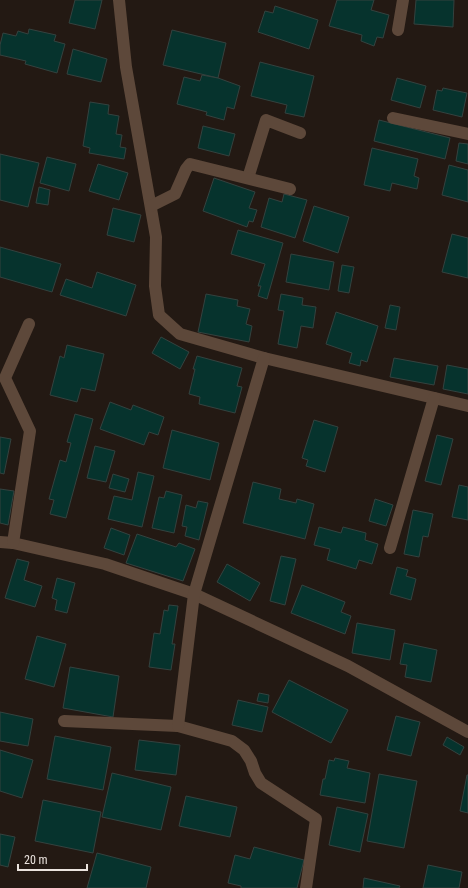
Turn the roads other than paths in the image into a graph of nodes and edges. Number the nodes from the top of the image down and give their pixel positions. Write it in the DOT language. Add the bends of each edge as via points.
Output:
graph roads {
  1 [pos="119,0"];
  2 [pos="403,0"];
  3 [pos="398,30"];
  4 [pos="393,118"];
  5 [pos="300,133"];
  6 [pos="468,134"];
  7 [pos="248,178"];
  8 [pos="290,189"];
  9 [pos="151,206"];
  10 [pos="29,324"];
  11 [pos="264,358"];
  12 [pos="434,398"];
  13 [pos="468,406"];
  14 [pos="0,542"];
  15 [pos="13,543"];
  16 [pos="390,548"];
  17 [pos="194,594"];
  18 [pos="64,721"];
  19 [pos="178,726"];
  20 [pos="468,732"];
  21 [pos="306,888"];
  1 -- 9 [label="street" via="126,67"];
  2 -- 3 [label="street"];
  4 -- 6 [label="street"];
  5 -- 7 [label="street" via="266,120"];
  7 -- 8 [label="street"];
  7 -- 9 [label="street" via="190,164 176,194"];
  9 -- 11 [label="street" via="156,237 155,286 159,315 180,334"];
  10 -- 15 [label="street" via="5,378 30,430"];
  11 -- 12 [label="street"];
  11 -- 17 [label="street"];
  12 -- 13 [label="street"];
  12 -- 16 [label="street"];
  14 -- 15 [label="street"];
  15 -- 17 [label="street" via="105,564"];
  17 -- 19 [label="street"];
  17 -- 20 [label="street" via="348,666"];
  18 -- 19 [label="street"];
  19 -- 21 [label="street" via="232,741 244,750 261,783 316,819"];
}
